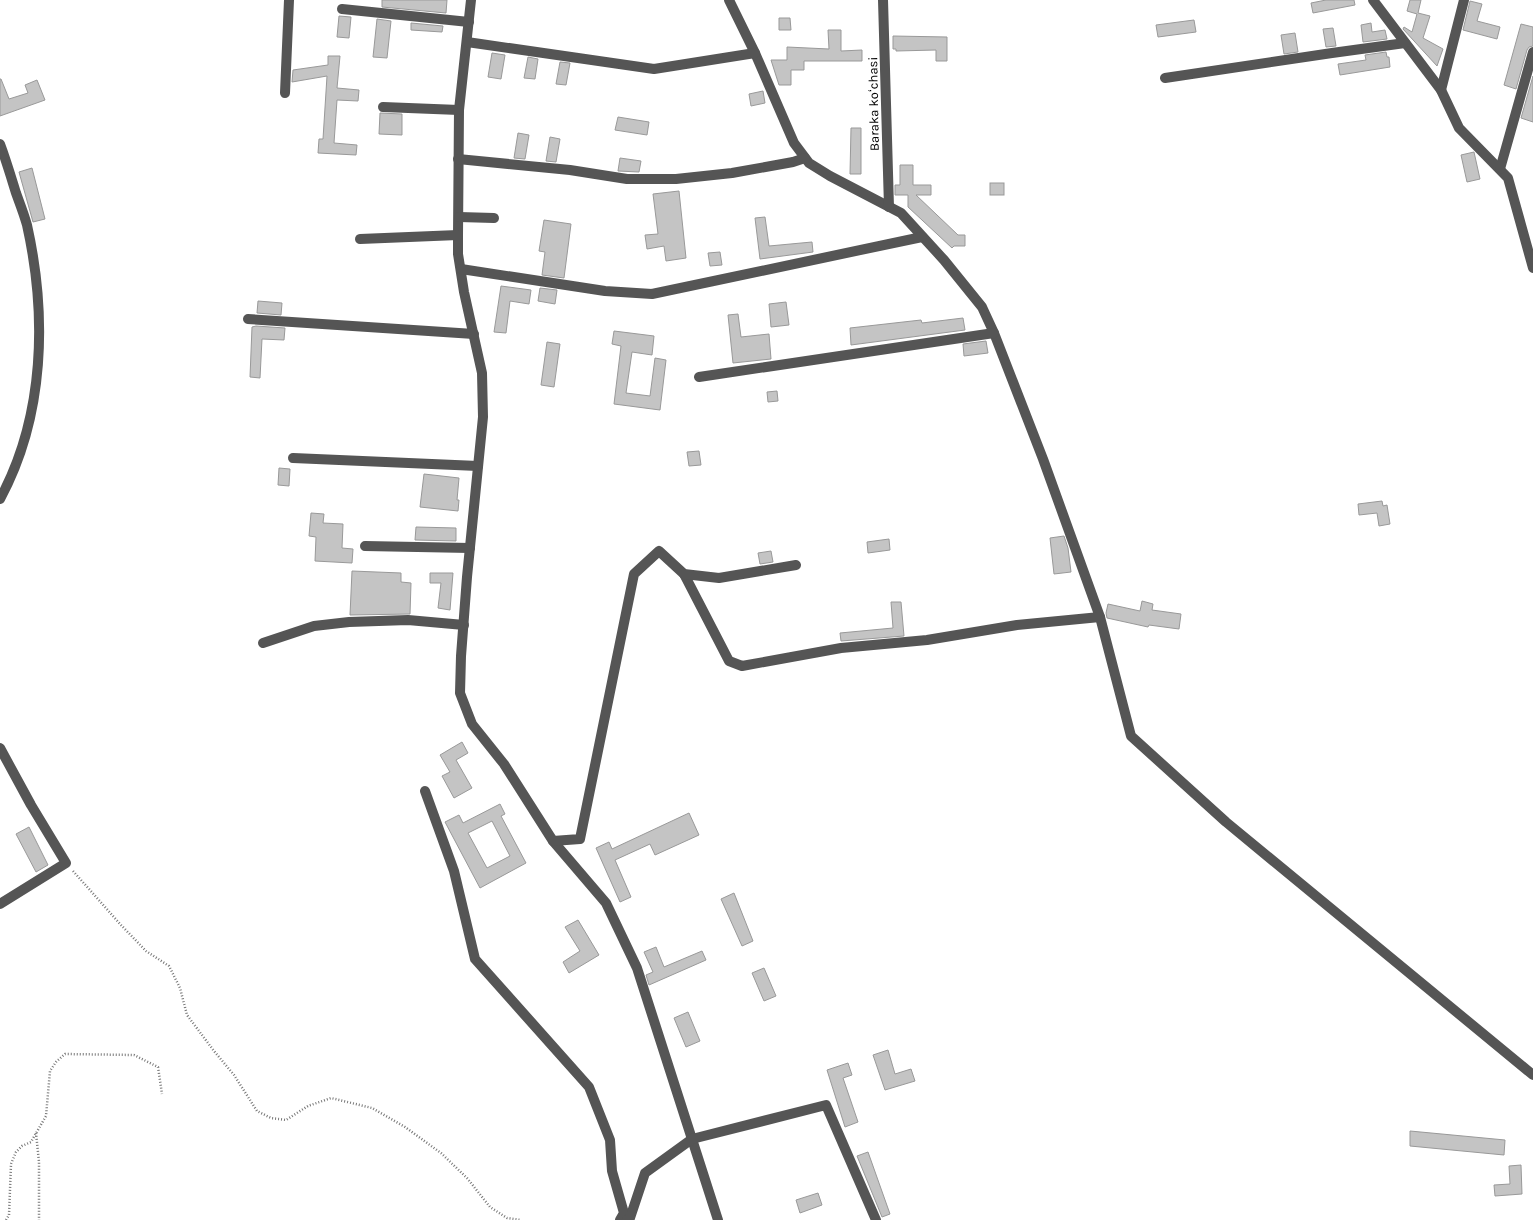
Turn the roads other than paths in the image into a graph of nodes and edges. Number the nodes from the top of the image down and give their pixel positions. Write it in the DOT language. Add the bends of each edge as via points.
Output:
graph roads {
  1 [pos="289,0"];
  2 [pos="471,0"];
  3 [pos="729,0"];
  4 [pos="883,0"];
  5 [pos="1373,0"];
  6 [pos="1464,0"];
  7 [pos="342,9"];
  8 [pos="469,22"];
  9 [pos="467,42"];
  10 [pos="1405,43"];
  11 [pos="1533,52"];
  12 [pos="755,53"];
  13 [pos="1165,78"];
  14 [pos="1441,90"];
  15 [pos="285,93"];
  16 [pos="383,107"];
  17 [pos="459,110"];
  18 [pos="0,144"];
  19 [pos="805,158"];
  20 [pos="458,159"];
  21 [pos="1500,169"];
  22 [pos="889,207"];
  23 [pos="458,217"];
  24 [pos="494,218"];
  25 [pos="458,235"];
  26 [pos="922,237"];
  27 [pos="360,239"];
  28 [pos="1533,268"];
  29 [pos="461,269"];
  30 [pos="248,319"];
  31 [pos="994,333"];
  32 [pos="474,334"];
  33 [pos="699,377"];
  34 [pos="293,458"];
  35 [pos="478,466"];
  36 [pos="0,498"];
  37 [pos="365,546"];
  38 [pos="470,548"];
  39 [pos="796,565"];
  40 [pos="684,574"];
  41 [pos="1100,617"];
  42 [pos="464,625"];
  43 [pos="263,643"];
  44 [pos="0,748"];
  45 [pos="424,791"];
  46 [pos="553,841"];
  47 [pos="0,904"];
  48 [pos="1533,1075"];
  49 [pos="692,1139"];
  50 [pos="620,1220"];
  51 [pos="627,1220"];
  52 [pos="718,1220"];
  53 [pos="876,1220"];
  1 -- 15 [label="street"];
  2 -- 8 [label="street"];
  3 -- 12 [label="street"];
  4 -- 22 [label="street, Baraka koʻchasi"];
  5 -- 10 [label="street"];
  6 -- 14 [label="street"];
  7 -- 8 [label="street"];
  8 -- 9 [label="street"];
  9 -- 12 [label="street" via="654,68"];
  9 -- 17 [label="street"];
  10 -- 13 [label="street"];
  10 -- 14 [label="street"];
  11 -- 21 [label="street"];
  12 -- 19 [label="street" via="794,142"];
  14 -- 21 [label="street" via="1459,128"];
  16 -- 17 [label="street"];
  17 -- 20 [label="street"];
  18 -- 36 [label="street" via="26,224 36,278 40,340 35,394 23,442 9,482"];
  19 -- 20 [label="street" via="732,173 676,179 627,179 570,170"];
  19 -- 22 [label="street" via="830,176"];
  20 -- 23 [label="street"];
  21 -- 28 [label="street" via="1508,178"];
  22 -- 26 [label="street" via="900,213"];
  23 -- 24 [label="street"];
  23 -- 25 [label="street"];
  25 -- 27 [label="street"];
  25 -- 29 [label="street"];
  26 -- 29 [label="street" via="652,294 605,291"];
  26 -- 31 [label="street" via="982,307"];
  29 -- 32 [label="street"];
  30 -- 32 [label="street"];
  31 -- 33 [label="street"];
  31 -- 41 [label="street"];
  32 -- 35 [label="street" via="482,373 483,417"];
  34 -- 35 [label="street"];
  35 -- 38 [label="street"];
  37 -- 38 [label="street"];
  38 -- 42 [label="street"];
  39 -- 40 [label="street" via="719,578"];
  40 -- 41 [label="street" via="729,660 742,666 840,648 927,640 1017,625"];
  40 -- 46 [label="street" via="659,551 634,574 580,839"];
  41 -- 48 [label="street" via="1131,736 1226,822"];
  42 -- 43 [label="street" via="408,620 349,622 314,626"];
  42 -- 46 [label="street" via="460,693 472,724 504,764"];
  44 -- 47 [label="street" via="66,863"];
  45 -- 50 [label="street" via="454,871 475,959 589,1087 610,1140 612,1171 624,1213"];
  46 -- 49 [label="street" via="606,902 616,922 637,968"];
  49 -- 51 [label="street" via="645,1173 630,1218"];
  49 -- 52 [label="street"];
  49 -- 53 [label="street" via="826,1105"];
}
